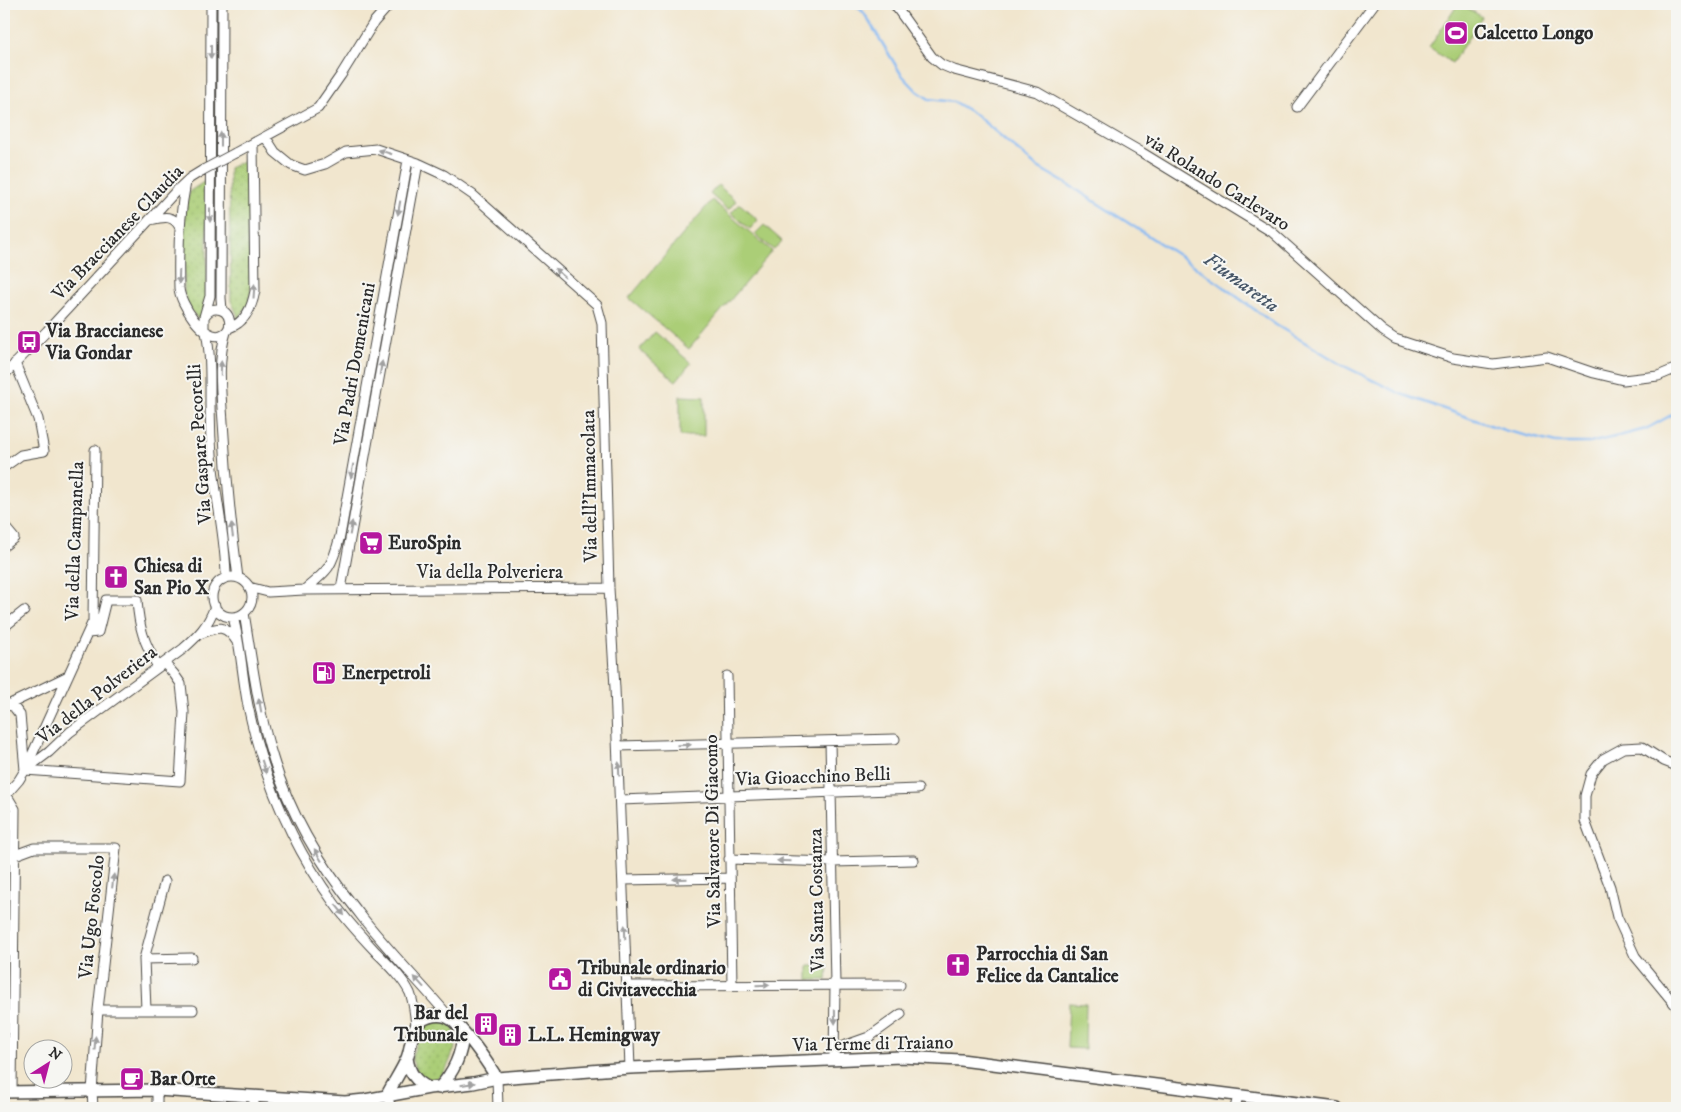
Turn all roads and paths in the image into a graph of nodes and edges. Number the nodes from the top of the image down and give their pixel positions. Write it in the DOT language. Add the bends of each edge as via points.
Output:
graph roads {
  1 [pos="212,4"];
  2 [pos="222,4"];
  3 [pos="390,4"];
  4 [pos="894,4"];
  5 [pos="1374,4"];
  6 [pos="1297,107"];
  7 [pos="266,138"];
  8 [pos="253,144"];
  9 [pos="408,160"];
  10 [pos="418,164"];
  11 [pos="186,182"];
  12 [pos="150,220"];
  13 [pos="180,228"];
  14 [pos="222,310"];
  15 [pos="204,317"];
  16 [pos="205,330"];
  17 [pos="228,330"];
  18 [pos="15,364"];
  19 [pos="1677,368"];
  20 [pos="4,375"];
  21 [pos="95,450"];
  22 [pos="4,467"];
  23 [pos="4,526"];
  24 [pos="4,546"];
  25 [pos="326,572"];
  26 [pos="343,576"];
  27 [pos="226,578"];
  28 [pos="238,578"];
  29 [pos="249,587"];
  30 [pos="609,588"];
  31 [pos="304,590"];
  32 [pos="331,590"];
  33 [pos="341,590"];
  34 [pos="268,592"];
  35 [pos="251,602"];
  36 [pos="215,606"];
  37 [pos="24,611"];
  38 [pos="244,613"];
  39 [pos="223,614"];
  40 [pos="233,616"];
  41 [pos="210,620"];
  42 [pos="4,627"];
  43 [pos="88,633"];
  44 [pos="200,634"];
  45 [pos="240,648"];
  46 [pos="161,665"];
  47 [pos="68,676"];
  48 [pos="727,676"];
  49 [pos="6,705"];
  50 [pos="895,739"];
  51 [pos="830,741"];
  52 [pos="728,744"];
  53 [pos="618,746"];
  54 [pos="1677,766"];
  55 [pos="25,770"];
  56 [pos="918,789"];
  57 [pos="831,792"];
  58 [pos="4,795"];
  59 [pos="728,796"];
  60 [pos="620,800"];
  61 [pos="15,855"];
  62 [pos="729,859"];
  63 [pos="914,860"];
  64 [pos="832,862"];
  65 [pos="729,878"];
  66 [pos="623,880"];
  67 [pos="165,881"];
  68 [pos="192,958"];
  69 [pos="144,959"];
  70 [pos="835,984"];
  71 [pos="732,985"];
  72 [pos="900,985"];
  73 [pos="627,986"];
  74 [pos="1677,1006"];
  75 [pos="98,1010"];
  76 [pos="146,1010"];
  77 [pos="193,1010"];
  78 [pos="901,1014"];
  79 [pos="451,1019"];
  80 [pos="416,1026"];
  81 [pos="463,1033"];
  82 [pos="835,1054"];
  83 [pos="407,1058"];
  84 [pos="630,1068"];
  85 [pos="497,1078"];
  86 [pos="434,1088"];
  87 [pos="157,1090"];
  88 [pos="92,1091"];
  89 [pos="8,1092"];
  90 [pos="388,1095"];
  91 [pos="1238,1096"];
  92 [pos="254,1102"];
  93 [pos="93,1108"];
  94 [pos="157,1108"];
  95 [pos="391,1108"];
  96 [pos="498,1108"];
  97 [pos="1235,1108"];
  98 [pos="1337,1108"];
  1 -- 15 [label="street, one-way" via="210,296"];
  14 -- 2 [label="street, one-way"];
  3 -- 7 [label="street, Via Braccianese Claudia" via="374,22 318,108"];
  4 -- 19 [label="street, via Rolando Carlevaro" via="942,65 1037,92 1141,152 1272,232 1395,339 1454,358 1493,364 1547,357 1623,380 1658,376"];
  5 -- 6 [label="street"];
  7 -- 8 [label="street, Via Braccianese Claudia"];
  9 -- 7 [label="street, Via dell'Immacolata, one-way" via="376,149 346,152 325,164 305,170 291,165 275,152"];
  8 -- 11 [label="street, Via Braccianese Claudia, bridge"];
  17 -- 8 [label="street, one-way" via="240,322 252,306 255,291"];
  9 -- 10 [label="street, Via dell'Immacolata"];
  9 -- 25 [label="street, Via Padri Domenicani, one-way" via="340,536 336,554"];
  26 -- 10 [label="street, Via Padri Domenicani, one-way"];
  30 -- 10 [label="street, Via dell'Immacolata, one-way" via="602,323 597,305 473,196 444,175"];
  11 -- 12 [label="street, Via Braccianese Claudia"];
  11 -- 13 [label="street"];
  12 -- 13 [label="street" via="168,217 177,221"];
  12 -- 18 [label="street, Via Braccianese Claudia"];
  13 -- 16 [label="street, one-way" via="179,294 194,321"];
  14 -- 15 [label="street" via="210,310"];
  14 -- 17 [label="street" via="230,320"];
  15 -- 16 [label="street"];
  16 -- 17 [label="street" via="219,336"];
  16 -- 27 [label="street, Via Gaspare Pecorelli" via="210,349 213,469"];
  28 -- 17 [label="street, Via Gaspare Pecorelli, one-way" via="229,511 220,382 222,347"];
  18 -- 20 [label="street, Via Braccianese Claudia"];
  18 -- 22 [label="street, Via della Campanella" via="38,419 44,451 21,456"];
  21 -- 43 [label="street, Via della Campanella" via="93,621"];
  23 -- 24 [label="street" via="14,538"];
  25 -- 26 [label="street" via="333,570"];
  25 -- 31 [label="street, Via Padri Domenicani"];
  25 -- 32 [label="street"];
  26 -- 33 [label="street, Via Padri Domenicani"];
  27 -- 28 [label="street"];
  27 -- 36 [label="street" via="214,590"];
  28 -- 29 [label="street"];
  29 -- 34 [label="street"];
  29 -- 35 [label="street"];
  30 -- 33 [label="street, Via della Polveriera"];
  30 -- 53 [label="street, Via dell'Immacolata"];
  31 -- 32 [label="street"];
  31 -- 34 [label="street"];
  32 -- 33 [label="street"];
  34 -- 35 [label="street"];
  35 -- 38 [label="street"];
  36 -- 39 [label="street"];
  36 -- 41 [label="street, Via della Polveriera"];
  37 -- 42 [label="street"];
  38 -- 40 [label="street"];
  79 -- 38 [label="street, one-way" via="344,895 295,814 273,759 263,721"];
  39 -- 40 [label="street"];
  39 -- 41 [label="street, Via della Polveriera"];
  40 -- 45 [label="street"];
  41 -- 44 [label="street, Via della Polveriera"];
  43 -- 46 [label="street" via="98,632 106,600 137,600 138,620 146,645"];
  43 -- 47 [label="street, Via della Campanella"];
  44 -- 45 [label="street" via="221,628 232,634"];
  44 -- 46 [label="street, Via della Polveriera"];
  45 -- 80 [label="street, one-way" via="244,685 258,747 276,800 297,844 334,904 392,968 410,993"];
  46 -- 55 [label="street, Via della Polveriera" via="70,732"];
  46 -- 55 [label="street" via="181,684 184,712 180,781"];
  47 -- 49 [label="street"];
  47 -- 55 [label="street, Via della Campanella"];
  48 -- 52 [label="street, Via Salvatore Di Giacomo"];
  49 -- 55 [label="street" via="13,706 20,715"];
  50 -- 51 [label="street"];
  51 -- 52 [label="street"];
  51 -- 57 [label="street, Via Santa Costanza"];
  53 -- 52 [label="street, one-way"];
  52 -- 59 [label="street, Via Salvatore Di Giacomo"];
  60 -- 53 [label="street, Via dell'Immacolata, one-way"];
  54 -- 74 [label="street" via="1642,747 1623,748 1603,759 1591,774 1585,796 1585,821 1635,956"];
  55 -- 58 [label="street, Via della Polveriera"];
  56 -- 57 [label="street, Via Gioacchino Belli"];
  57 -- 59 [label="street, Via Gioacchino Belli"];
  57 -- 64 [label="street, Via Santa Costanza"];
  58 -- 61 [label="street" via="16,809"];
  59 -- 60 [label="street, Via Gioacchino Belli"];
  59 -- 62 [label="street, Via Salvatore Di Giacomo"];
  60 -- 66 [label="street, Via dell'Immacolata"];
  75 -- 61 [label="street, Via Ugo Foscolo, one-way" via="116,848 34,848"];
  61 -- 89 [label="street"];
  64 -- 62 [label="street, one-way"];
  62 -- 65 [label="street, Via Salvatore Di Giacomo"];
  63 -- 64 [label="street"];
  64 -- 70 [label="street, Via Santa Costanza"];
  65 -- 66 [label="street, one-way"];
  65 -- 71 [label="street, Via Salvatore Di Giacomo"];
  73 -- 66 [label="street, Via dell'Immacolata, one-way"];
  67 -- 69 [label="street"];
  68 -- 69 [label="street"];
  69 -- 76 [label="street"];
  71 -- 70 [label="street, one-way"];
  70 -- 72 [label="street"];
  70 -- 82 [label="street, Via Santa Costanza, one-way"];
  71 -- 73 [label="street"];
  73 -- 84 [label="street, Via dell'Immacolata"];
  75 -- 76 [label="street"];
  88 -- 75 [label="street, Via Ugo Foscolo, one-way"];
  76 -- 77 [label="street"];
  78 -- 82 [label="street, Via Terme di Traiano" via="869,1038"];
  79 -- 80 [label="main road" via="430,1016"];
  79 -- 81 [label="main road"];
  80 -- 83 [label="main road"];
  81 -- 85 [label="main road"];
  81 -- 86 [label="main road" via="454,1069"];
  82 -- 84 [label="main road, Via Terme di Traiano"];
  82 -- 91 [label="main road, Via Terme di Traiano" via="939,1058"];
  83 -- 86 [label="main road" via="412,1075 424,1086"];
  83 -- 90 [label="main road"];
  84 -- 85 [label="main road, Via Terme di Traiano"];
  86 -- 85 [label="main road, Via Terme di Traiano, one-way"];
  85 -- 96 [label="street"];
  86 -- 90 [label="main road, Via Terme di Traiano"];
  87 -- 88 [label="main road"];
  87 -- 92 [label="main road"];
  87 -- 94 [label="street"];
  88 -- 89 [label="main road"];
  88 -- 93 [label="street, Via Ugo Foscolo"];
  90 -- 92 [label="main road" via="345,1102"];
  90 -- 95 [label="street"];
  91 -- 97 [label="street"];
  91 -- 98 [label="main road, Via Terme di Traiano"];
}
